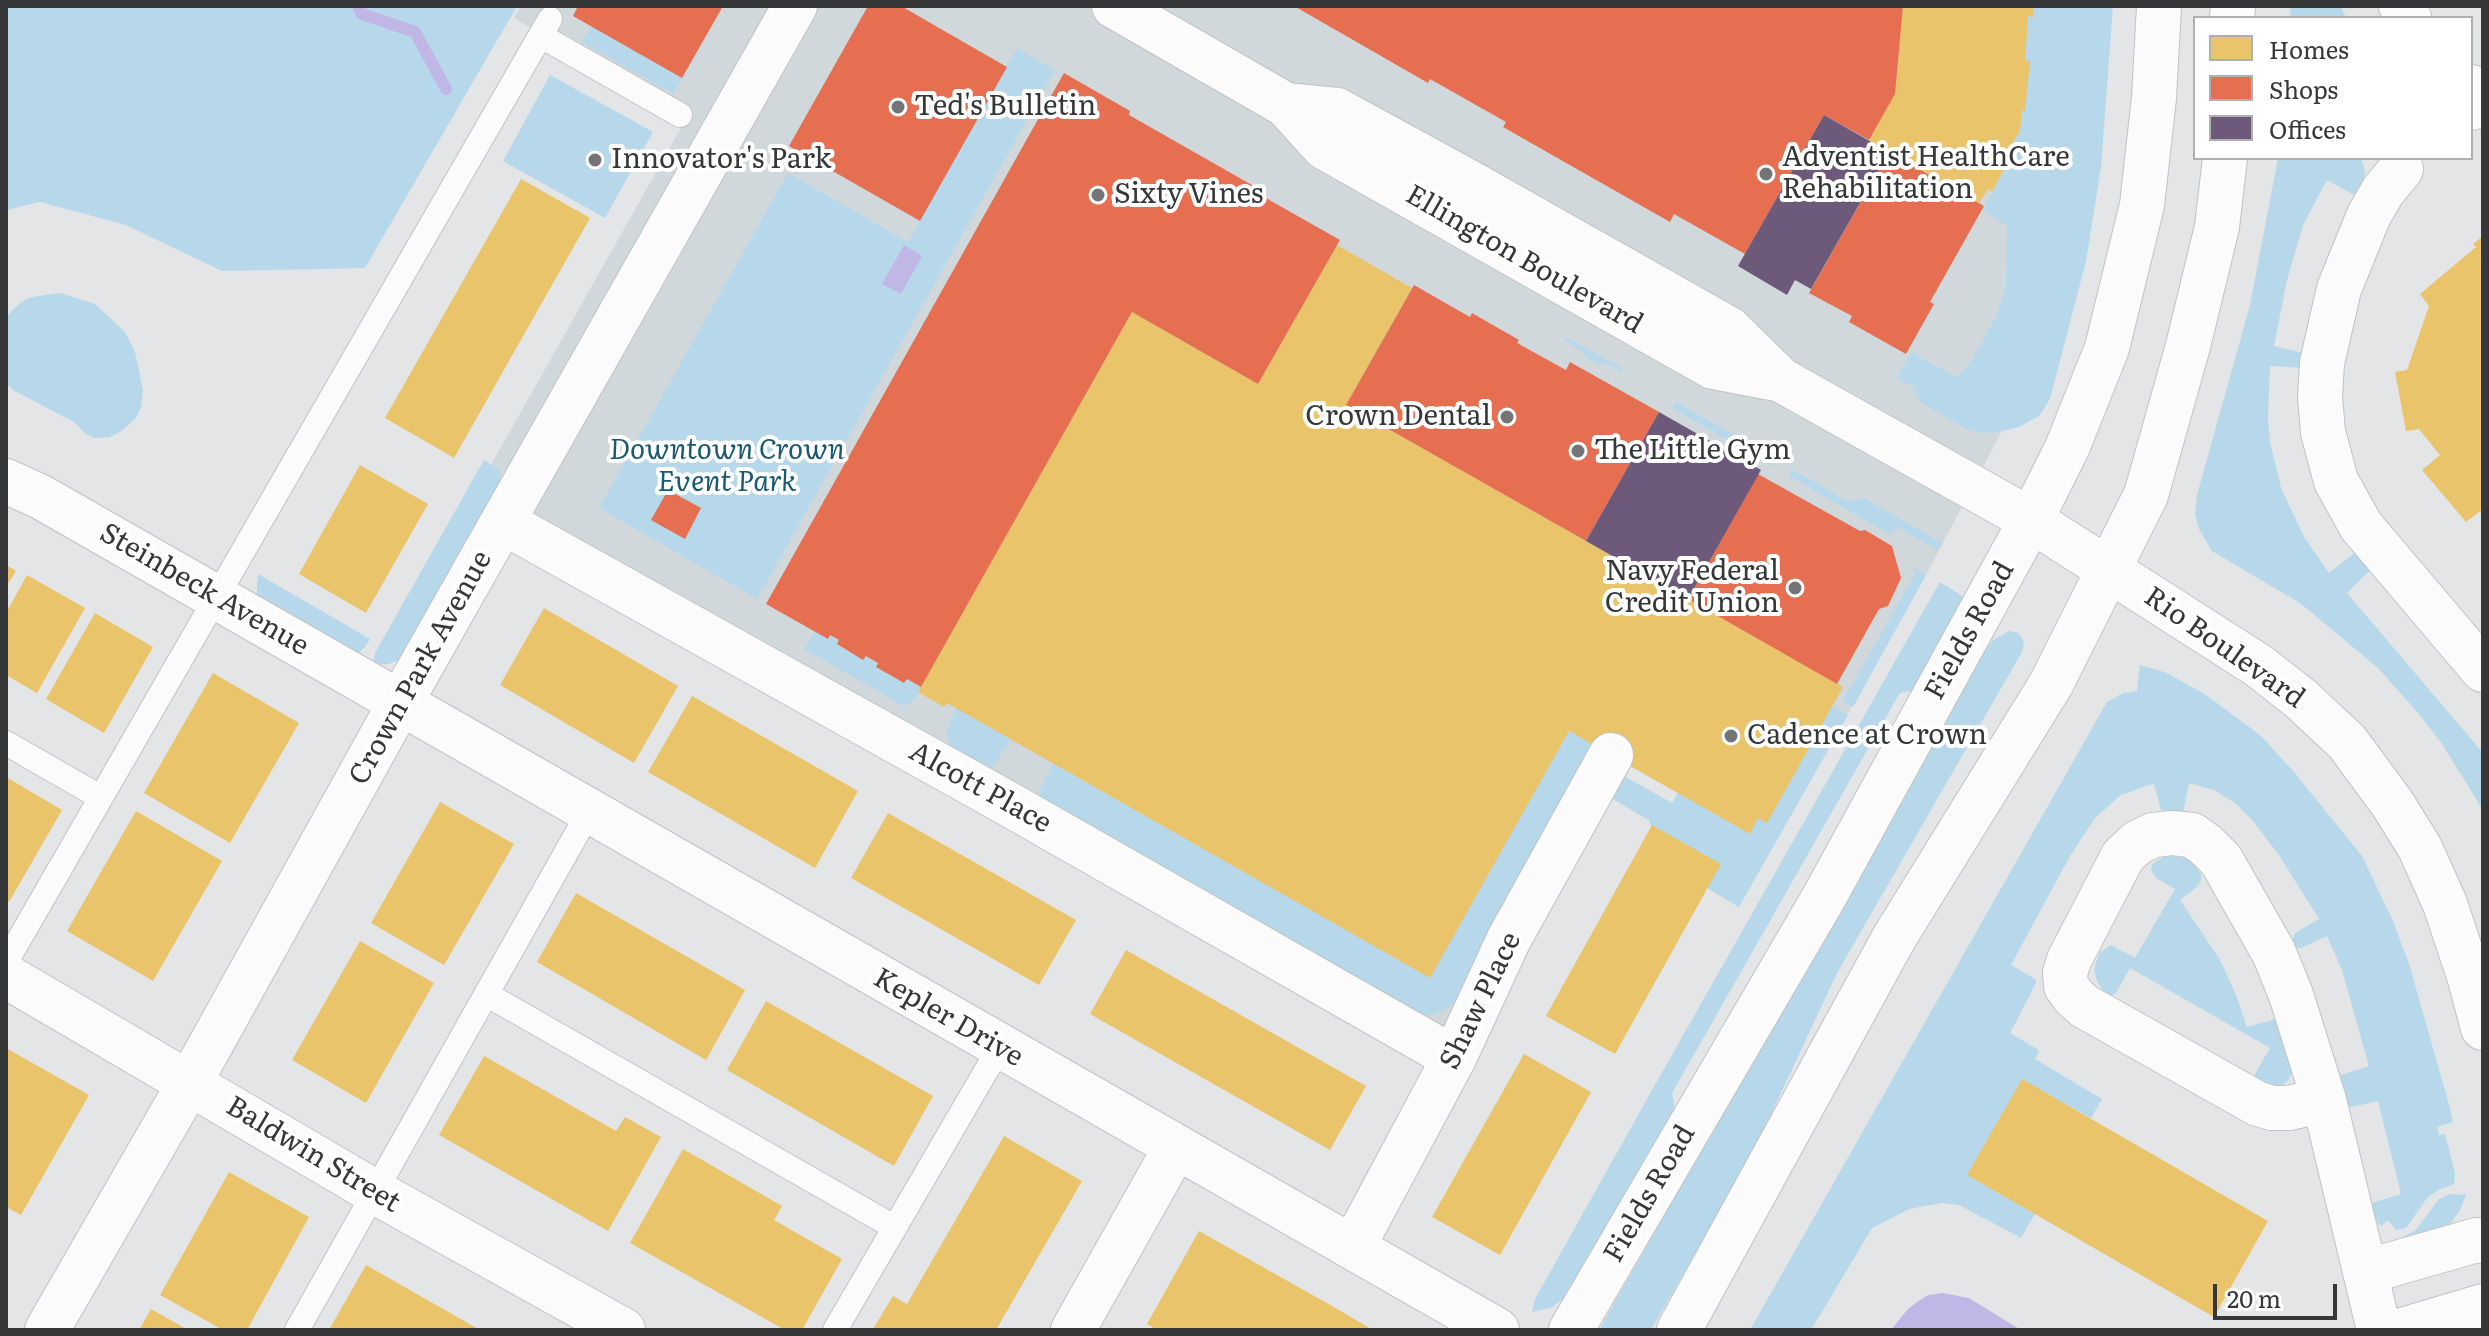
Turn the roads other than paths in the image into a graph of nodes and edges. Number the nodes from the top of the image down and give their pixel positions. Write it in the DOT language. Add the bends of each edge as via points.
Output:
graph roads {
  1 [pos="795,6"];
  2 [pos="1114,6"];
  3 [pos="2159,6"];
  4 [pos="680,115"];
  5 [pos="2225,160"];
  6 [pos="2402,162"];
  7 [pos="6,481"];
  8 [pos="2031,520"];
  9 [pos="503,522"];
  10 [pos="2109,570"];
  11 [pos="216,596"];
  12 [pos="2483,670"];
  13 [pos="400,703"];
  14 [pos="6,743"];
  15 [pos="1611,755"];
  16 [pos="100,797"];
  17 [pos="589,812"];
  18 [pos="6,962"];
  19 [pos="6,976"];
  20 [pos="486,994"];
  21 [pos="2483,1028"];
  22 [pos="1000,1047"];
  23 [pos="1454,1058"];
  24 [pos="190,1082"];
  25 [pos="2324,1100"];
  26 [pos="1176,1147"];
  27 [pos="375,1192"];
  28 [pos="894,1227"];
  29 [pos="2483,1241"];
  30 [pos="1353,1247"];
  31 [pos="2365,1272"];
  32 [pos="2483,1306"];
  33 [pos="1081,1327"];
  34 [pos="47,1330"];
  35 [pos="297,1330"];
  36 [pos="623,1330"];
  37 [pos="835,1330"];
  38 [pos="1497,1330"];
  39 [pos="1571,1330"];
  40 [pos="1679,1330"];
  41 [pos="2379,1330"];
  42 [pos="2402,1330"];
  1 -- 9 [label="street, Crown Park Avenue"];
  2 -- 8 [label="street, Ellington Boulevard" via="1286,105 1324,147 1713,367 1781,380"];
  3 -- 8 [label="street, Fields Road" via="2142,205 2125,276 2107,348"];
  4 -- 11 [label="lane" via="545,28"];
  5 -- 10 [label="street" via="2217,227 2166,426 2146,495"];
  6 -- 12 [label="street" via="2369,215 2339,289 2322,363 2323,432 2336,481 2361,526"];
  7 -- 11 [label="street, Steinbeck Avenue"];
  8 -- 10 [label="street, Ellington Boulevard"];
  8 -- 39 [label="street, Fields Road" via="1823,899"];
  9 -- 13 [label="street, Crown Park Avenue"];
  9 -- 23 [label="street, Alcott Place"];
  10 -- 21 [label="street, Rio Boulevard" via="2259,666 2347,742 2420,848 2445,904"];
  10 -- 40 [label="street" via="2051,684 1894,938"];
  11 -- 13 [label="street, Steinbeck Avenue"];
  11 -- 16 [label="lane"];
  13 -- 17 [label="street, Kepler Drive"];
  13 -- 24 [label="street, Crown Park Avenue"];
  14 -- 16 [label="lane"];
  15 -- 23 [label="street, Shaw Place" via="1509,939"];
  16 -- 18 [label="lane"];
  17 -- 20 [label="lane"];
  17 -- 22 [label="street, Kepler Drive"];
  19 -- 24 [label="street, Baldwin Street"];
  20 -- 27 [label="lane"];
  20 -- 28 [label="lane"];
  22 -- 26 [label="street, Kepler Drive"];
  22 -- 28 [label="lane"];
  23 -- 30 [label="street, Shaw Place"];
  24 -- 27 [label="street, Baldwin Street"];
  24 -- 34 [label="street, Crown Park Avenue"];
  25 -- 25 [label="street" via="2289,1108 2258,1104 2074,997 2066,986 2069,960 2123,856 2137,843 2153,835 2192,835 2221,860 2274,953"];
  25 -- 31 [label="street"];
  26 -- 30 [label="street, Kepler Drive"];
  26 -- 33 [label="street"];
  27 -- 35 [label="lane"];
  27 -- 36 [label="street, Baldwin Street"];
  28 -- 37 [label="lane"];
  29 -- 31 [label="street"];
  30 -- 38 [label="street, Kepler Drive"];
  31 -- 41 [label="street"];
  32 -- 42 [label="street"];
}
